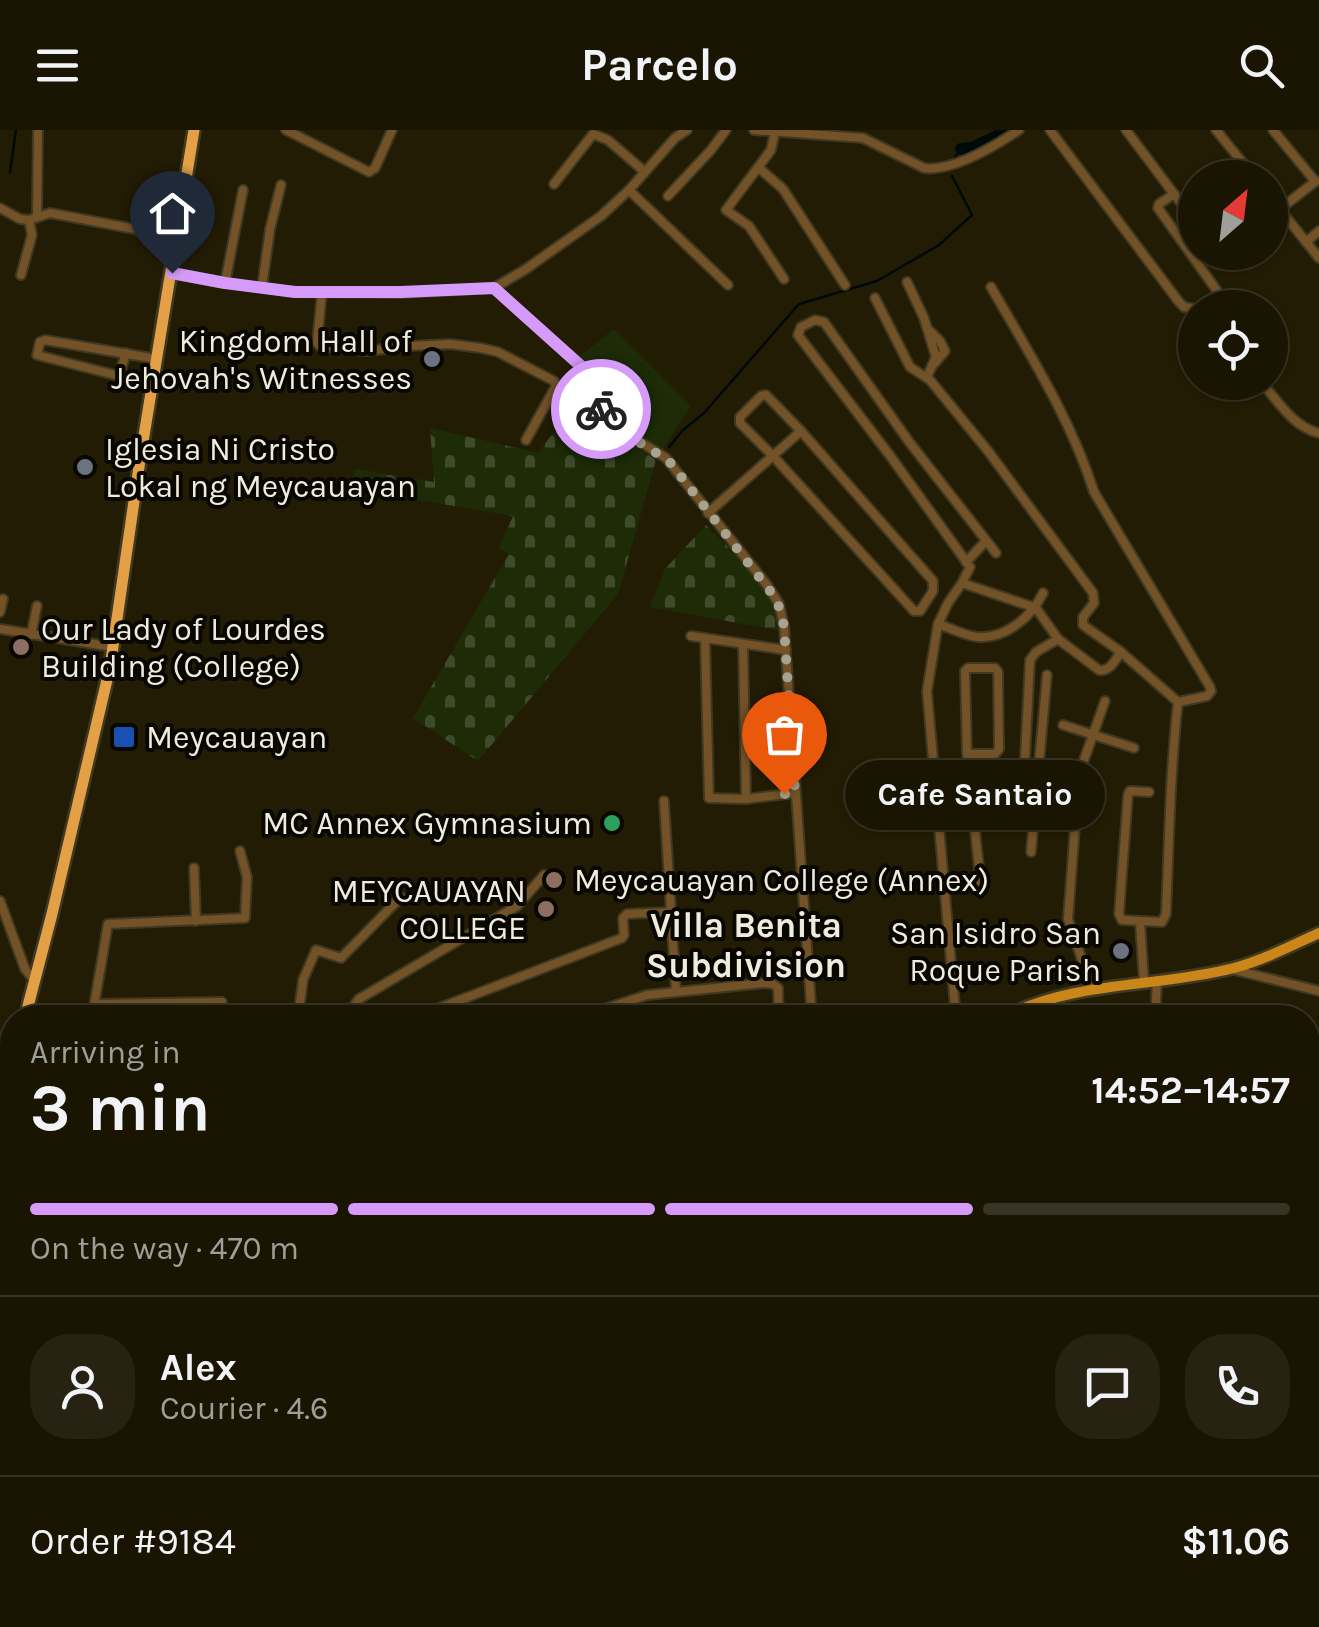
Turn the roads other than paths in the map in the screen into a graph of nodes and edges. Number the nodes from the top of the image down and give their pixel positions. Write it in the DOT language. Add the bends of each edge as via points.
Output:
graph roads {
  1 [pos="38,130"];
  2 [pos="194,130"];
  3 [pos="286,130"];
  4 [pos="392,130"];
  5 [pos="687,130"];
  6 [pos="726,130"];
  7 [pos="754,130"];
  8 [pos="1019,130"];
  9 [pos="1050,130"];
  10 [pos="1126,130"];
  11 [pos="1216,130"];
  12 [pos="1274,130"];
  13 [pos="774,132"];
  14 [pos="1240,160"];
  15 [pos="758,168"];
  16 [pos="645,172"];
  17 [pos="1317,179"];
  18 [pos="281,184"];
  19 [pos="554,184"];
  20 [pos="243,190"];
  21 [pos="630,190"];
  22 [pos="1174,194"];
  23 [pos="668,196"];
  24 [pos="1178,199"];
  25 [pos="1288,203"];
  26 [pos="0,208"];
  27 [pos="33,218"];
  28 [pos="1288,219"];
  29 [pos="1319,232"];
  30 [pos="1178,236"];
  31 [pos="177,237"];
  32 [pos="1306,242"];
  33 [pos="1319,258"];
  34 [pos="172,273"];
  35 [pos="21,275"];
  36 [pos="784,280"];
  37 [pos="907,282"];
  38 [pos="225,283"];
  39 [pos="728,285"];
  40 [pos="845,285"];
  41 [pos="262,287"];
  42 [pos="991,287"];
  43 [pos="494,288"];
  44 [pos="322,292"];
  45 [pos="875,298"];
  46 [pos="1178,299"];
  47 [pos="126,353"];
  48 [pos="157,358"];
  49 [pos="927,377"];
  50 [pos="1275,400"];
  51 [pos="801,431"];
  52 [pos="1319,433"];
  53 [pos="526,440"];
  54 [pos="910,443"];
  55 [pos="773,456"];
  56 [pos="891,457"];
  57 [pos="708,513"];
  58 [pos="986,541"];
  59 [pos="996,554"];
  60 [pos="966,562"];
  61 [pos="962,584"];
  62 [pos="1044,593"];
  63 [pos="3,599"];
  64 [pos="37,606"];
  65 [pos="1036,608"];
  66 [pos="0,612"];
  67 [pos="938,624"];
  68 [pos="0,629"];
  69 [pos="32,634"];
  70 [pos="691,636"];
  71 [pos="705,638"];
  72 [pos="1058,639"];
  73 [pos="742,645"];
  74 [pos="113,648"];
  75 [pos="786,650"];
  76 [pos="1122,652"];
  77 [pos="1048,675"];
  78 [pos="1105,701"];
  79 [pos="1178,702"];
  80 [pos="1063,726"];
  81 [pos="1094,734"];
  82 [pos="1134,748"];
  83 [pos="967,754"];
  84 [pos="1024,778"];
  85 [pos="1149,792"];
  86 [pos="795,793"];
  87 [pos="746,799"];
  88 [pos="664,802"];
  89 [pos="1033,814"];
  90 [pos="974,815"];
  91 [pos="1076,818"];
  92 [pos="240,851"];
  93 [pos="1031,852"];
  94 [pos="194,868"];
  95 [pos="544,875"];
  96 [pos="981,888"];
  97 [pos="401,897"];
  98 [pos="0,901"];
  99 [pos="672,912"];
  100 [pos="196,921"];
  101 [pos="1140,922"];
  102 [pos="1319,934"];
  103 [pos="1230,969"];
  104 [pos="34,980"];
  105 [pos="1157,980"];
  106 [pos="1144,982"];
  107 [pos="1092,989"];
  108 [pos="676,991"];
  109 [pos="1319,991"];
  110 [pos="222,1002"];
  111 [pos="629,1002"];
  112 [pos="95,1004"];
  113 [pos="27,1005"];
  114 [pos="300,1005"];
  115 [pos="354,1005"];
  116 [pos="447,1005"];
  117 [pos="619,1005"];
  118 [pos="628,1005"];
  119 [pos="779,1005"];
  120 [pos="811,1005"];
  121 [pos="955,1005"];
  122 [pos="1033,1005"];
  123 [pos="1157,1005"];
  1 -- 27 [label="street"];
  2 -- 31 [label="highway"];
  3 -- 4 [label="street" via="370,172"];
  5 -- 16 [label="street"];
  6 -- 23 [label="street"];
  7 -- 13 [label="street"];
  8 -- 13 [label="street" via="933,169 863,138"];
  9 -- 46 [label="street"];
  10 -- 22 [label="street"];
  11 -- 14 [label="street"];
  12 -- 17 [label="street"];
  13 -- 15 [label="street"];
  15 -- 36 [label="street" via="726,210 749,226"];
  15 -- 40 [label="street" via="783,189"];
  16 -- 19 [label="street" via="593,134"];
  16 -- 21 [label="street"];
  17 -- 25 [label="street"];
  18 -- 41 [label="street"];
  20 -- 38 [label="street"];
  21 -- 39 [label="street"];
  21 -- 43 [label="street"];
  22 -- 24 [label="street"];
  22 -- 30 [label="street" via="1158,208"];
  26 -- 27 [label="street"];
  27 -- 31 [label="street" via="50,212"];
  27 -- 35 [label="street"];
  28 -- 32 [label="street"];
  29 -- 32 [label="street"];
  31 -- 34 [label="highway"];
  32 -- 33 [label="street"];
  34 -- 38 [label="street"];
  34 -- 48 [label="highway"];
  37 -- 49 [label="street" via="936,357"];
  38 -- 41 [label="street"];
  41 -- 44 [label="street"];
  42 -- 79 [label="street" via="1094,492 1210,687 1207,696"];
  43 -- 44 [label="street"];
  43 -- 57 [label="street" via="592,376 604,420 666,458"];
  44 -- 53 [label="street" via="320,346 481,348 554,381"];
  45 -- 49 [label="street" via="910,367"];
  47 -- 47 [label="street" via="42,340 37,354 118,376"];
  47 -- 48 [label="street"];
  48 -- 74 [label="highway"];
  49 -- 76 [label="street" via="1093,593 1083,625"];
  50 -- 52 [label="street"];
  51 -- 55 [label="street"];
  51 -- 55 [label="street" via="762,396 739,421"];
  51 -- 55 [label="street" via="933,581 920,612"];
  54 -- 56 [label="street"];
  54 -- 56 [label="street" via="824,322 801,328 798,335"];
  54 -- 58 [label="street"];
  55 -- 57 [label="street"];
  56 -- 60 [label="street"];
  57 -- 75 [label="street" via="774,594"];
  58 -- 59 [label="street"];
  58 -- 60 [label="street"];
  60 -- 61 [label="street"];
  61 -- 65 [label="street"];
  61 -- 67 [label="street"];
  62 -- 65 [label="street"];
  63 -- 66 [label="street"];
  64 -- 69 [label="street"];
  65 -- 67 [label="street" via="994,634"];
  65 -- 72 [label="street"];
  67 -- 121 [label="street" via="927,691"];
  68 -- 69 [label="street"];
  69 -- 74 [label="street"];
  70 -- 71 [label="street"];
  71 -- 73 [label="street"];
  71 -- 87 [label="street" via="708,795"];
  72 -- 76 [label="street" via="1098,670 1108,669"];
  72 -- 84 [label="street" via="1030,660"];
  73 -- 75 [label="street"];
  73 -- 87 [label="street"];
  74 -- 104 [label="highway"];
  75 -- 86 [label="street"];
  76 -- 79 [label="street"];
  77 -- 89 [label="street"];
  78 -- 81 [label="street"];
  79 -- 101 [label="street" via="1166,914 1162,922"];
  80 -- 81 [label="street"];
  81 -- 82 [label="street"];
  81 -- 91 [label="street" via="1079,774"];
  83 -- 83 [label="street" via="965,672 995,668 999,749"];
  83 -- 90 [label="street"];
  85 -- 101 [label="street" via="1128,796 1119,914"];
  86 -- 87 [label="street"];
  86 -- 120 [label="street"];
  88 -- 99 [label="street"];
  89 -- 90 [label="street"];
  89 -- 91 [label="street"];
  89 -- 93 [label="street"];
  90 -- 96 [label="street"];
  91 -- 107 [label="street" via="1068,919"];
  92 -- 100 [label="street" via="246,915"];
  94 -- 100 [label="street"];
  95 -- 115 [label="street" via="516,906"];
  97 -- 114 [label="street" via="342,958 316,950"];
  98 -- 104 [label="street"];
  99 -- 108 [label="street"];
  99 -- 116 [label="street" via="627,914 622,938"];
  100 -- 112 [label="street" via="108,924"];
  101 -- 106 [label="street"];
  102 -- 103 [label="main road"];
  103 -- 105 [label="main road"];
  103 -- 109 [label="street"];
  104 -- 113 [label="highway"];
  105 -- 106 [label="main road"];
  105 -- 123 [label="street"];
  106 -- 107 [label="main road"];
  107 -- 122 [label="main road"];
  108 -- 111 [label="street"];
  108 -- 119 [label="street" via="773,984"];
  110 -- 112 [label="street"];
  111 -- 117 [label="street"];
  111 -- 118 [label="street"];
}
